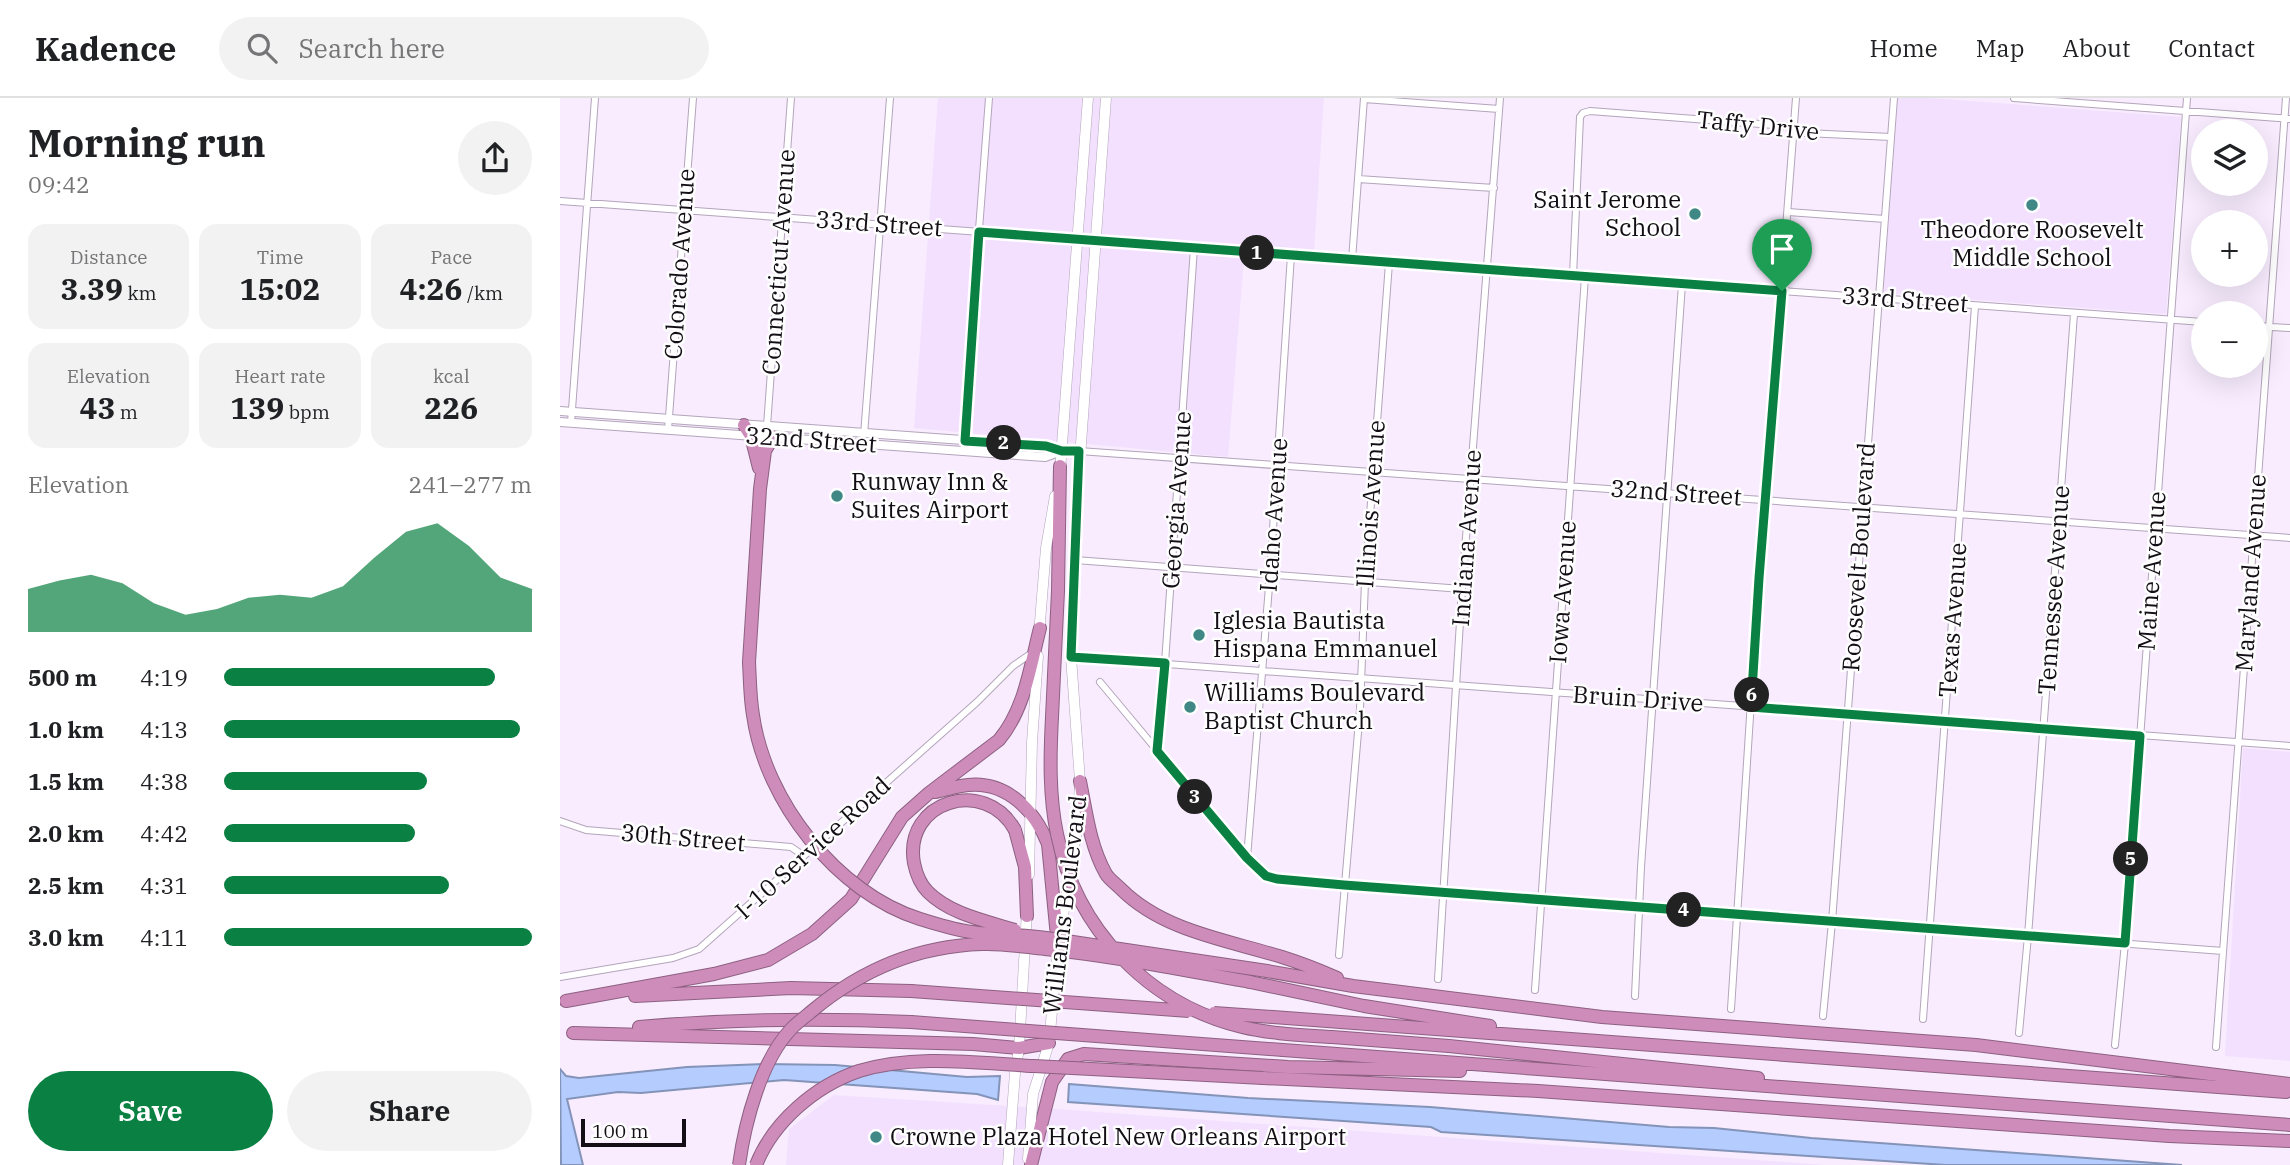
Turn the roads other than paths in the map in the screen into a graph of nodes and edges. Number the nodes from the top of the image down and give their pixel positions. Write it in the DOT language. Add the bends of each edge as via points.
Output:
graph roads {
  1 [pos="595,98"];
  2 [pos="693,98"];
  3 [pos="791,98"];
  4 [pos="890,98"];
  5 [pos="989,98"];
  6 [pos="1088,98"];
  7 [pos="1500,98"];
  8 [pos="1796,98"];
  9 [pos="1894,98"];
  10 [pos="2014,98"];
  11 [pos="2187,98"];
  12 [pos="2286,98"];
  13 [pos="1105,99"];
  14 [pos="1364,99"];
  15 [pos="2090,101"];
  16 [pos="1499,109"];
  17 [pos="2186,111"];
  18 [pos="2287,119"];
  19 [pos="1794,128"];
  20 [pos="1891,137"];
  21 [pos="1358,179"];
  22 [pos="1494,188"];
  23 [pos="560,201"];
  24 [pos="587,204"];
  25 [pos="684,210"];
  26 [pos="1788,212"];
  27 [pos="782,217"];
  28 [pos="1885,219"];
  29 [pos="880,224"];
  30 [pos="979,232"];
  31 [pos="1078,239"];
  32 [pos="1096,241"];
  33 [pos="1194,248"];
  34 [pos="1291,255"];
  35 [pos="1352,260"];
  36 [pos="1389,263"];
  37 [pos="1488,271"];
  38 [pos="1573,276"];
  39 [pos="1585,277"];
  40 [pos="1682,284"];
  41 [pos="1782,291"];
  42 [pos="1879,298"];
  43 [pos="1975,306"];
  44 [pos="2074,314"];
  45 [pos="2171,320"];
  46 [pos="2191,321"];
  47 [pos="2269,327"];
  48 [pos="2290,328"];
  49 [pos="560,411"];
  50 [pos="572,412"];
  51 [pos="669,419"];
  52 [pos="560,422"];
  53 [pos="571,423"];
  54 [pos="668,430"];
  55 [pos="747,430"];
  56 [pos="770,432"];
  57 [pos="864,433"];
  58 [pos="945,439"];
  59 [pos="965,441"];
  60 [pos="863,444"];
  61 [pos="944,449"];
  62 [pos="1062,451"];
  63 [pos="1079,451"];
  64 [pos="1180,456"];
  65 [pos="1278,463"];
  66 [pos="1060,466"];
  67 [pos="1373,470"];
  68 [pos="1471,478"];
  69 [pos="1571,485"];
  70 [pos="760,489"];
  71 [pos="1669,492"];
  72 [pos="1765,499"];
  73 [pos="1863,506"];
  74 [pos="1961,513"];
  75 [pos="2058,521"];
  76 [pos="2155,528"];
  77 [pos="2253,535"];
  78 [pos="2290,538"];
  79 [pos="1074,560"];
  80 [pos="1172,566"];
  81 [pos="1270,574"];
  82 [pos="1365,582"];
  83 [pos="1462,589"];
  84 [pos="1040,628"];
  85 [pos="1034,652"];
  86 [pos="1071,657"];
  87 [pos="1165,663"];
  88 [pos="1262,670"];
  89 [pos="1361,678"];
  90 [pos="1100,682"];
  91 [pos="1457,685"];
  92 [pos="1556,693"];
  93 [pos="1654,700"];
  94 [pos="1751,707"];
  95 [pos="1847,714"];
  96 [pos="1946,721"];
  97 [pos="2043,728"];
  98 [pos="2140,736"];
  99 [pos="2238,743"];
  100 [pos="2290,746"];
  101 [pos="1157,751"];
  102 [pos="1080,781"];
  103 [pos="929,793"];
  104 [pos="1031,812"];
  105 [pos="560,821"];
  106 [pos="804,856"];
  107 [pos="1247,858"];
  108 [pos="1344,885"];
  109 [pos="1444,892"];
  110 [pos="1542,900"];
  111 [pos="1639,907"];
  112 [pos="1738,914"];
  113 [pos="1027,916"];
  114 [pos="1832,922"];
  115 [pos="1930,929"];
  116 [pos="2028,936"];
  117 [pos="1035,937"];
  118 [pos="2125,943"];
  119 [pos="1058,947"];
  120 [pos="2223,951"];
  121 [pos="1339,955"];
  122 [pos="560,976"];
  123 [pos="1438,979"];
  124 [pos="1353,986"];
  125 [pos="1535,990"];
  126 [pos="1635,996"];
  127 [pos="563,1002"];
  128 [pos="1731,1009"];
  129 [pos="1823,1016"];
  130 [pos="1923,1019"];
  131 [pos="567,1033"];
  132 [pos="2019,1033"];
  133 [pos="1577,1040"];
  134 [pos="1049,1042"];
  135 [pos="973,1044"];
  136 [pos="2115,1045"];
  137 [pos="2216,1047"];
  138 [pos="1019,1048"];
  139 [pos="1541,1070"];
  140 [pos="1015,1073"];
  141 [pos="2290,1084"];
  142 [pos="2290,1092"];
  143 [pos="2004,1103"];
  144 [pos="2290,1125"];
  145 [pos="2290,1141"];
  146 [pos="739,1165"];
  147 [pos="756,1165"];
  148 [pos="1008,1165"];
  149 [pos="1030,1165"];
  1 -- 24 [label="street"];
  2 -- 25 [label="street, Colorado Avenue"];
  3 -- 27 [label="street, Connecticut Avenue"];
  4 -- 29 [label="street"];
  5 -- 30 [label="street"];
  6 -- 31 [label="main road, Williams Boulevard"];
  7 -- 16 [label="street, Indiana Avenue"];
  8 -- 19 [label="street"];
  9 -- 20 [label="street, Roosevelt Boulevard"];
  10 -- 15 [label="street"];
  11 -- 17 [label="street, Maine Avenue"];
  12 -- 18 [label="street, Maryland Avenue"];
  13 -- 32 [label="main road, Williams Boulevard"];
  14 -- 16 [label="street"];
  14 -- 21 [label="street"];
  15 -- 17 [label="street"];
  16 -- 22 [label="street, Indiana Avenue"];
  17 -- 18 [label="street"];
  17 -- 45 [label="street, Maine Avenue"];
  18 -- 47 [label="street, Maryland Avenue"];
  19 -- 20 [label="street, Taffy Drive" via="1805,133"];
  19 -- 26 [label="street"];
  19 -- 38 [label="street, Taffy Drive" via="1584,113 1580,117"];
  20 -- 28 [label="street, Roosevelt Boulevard"];
  21 -- 22 [label="street"];
  21 -- 35 [label="street"];
  22 -- 37 [label="street, Indiana Avenue"];
  23 -- 24 [label="street, 33rd Street"];
  24 -- 25 [label="street, 33rd Street"];
  24 -- 50 [label="street"];
  25 -- 27 [label="street, 33rd Street"];
  25 -- 51 [label="street, Colorado Avenue"];
  26 -- 28 [label="street"];
  26 -- 41 [label="street"];
  27 -- 29 [label="street, 33rd Street"];
  27 -- 56 [label="street, Connecticut Avenue"];
  28 -- 42 [label="street, Roosevelt Boulevard"];
  29 -- 30 [label="street, 33rd Street"];
  29 -- 57 [label="street"];
  30 -- 31 [label="street, 33rd Street"];
  30 -- 59 [label="street"];
  31 -- 32 [label="street, 33rd Street"];
  31 -- 62 [label="main road, Williams Boulevard"];
  32 -- 33 [label="street, 33rd Street"];
  32 -- 63 [label="main road, Williams Boulevard"];
  33 -- 34 [label="street, 33rd Street"];
  33 -- 64 [label="street, Georgia Avenue"];
  34 -- 35 [label="street, 33rd Street"];
  34 -- 65 [label="street, Idaho Avenue"];
  35 -- 36 [label="street, 33rd Street"];
  36 -- 37 [label="street, 33rd Street"];
  36 -- 67 [label="street, Illinois Avenue"];
  37 -- 38 [label="street, 33rd Street"];
  37 -- 68 [label="street, Indiana Avenue"];
  38 -- 39 [label="street, 33rd Street"];
  39 -- 40 [label="street, 33rd Street"];
  39 -- 69 [label="street, Iowa Avenue"];
  40 -- 41 [label="street, 33rd Street"];
  40 -- 71 [label="street"];
  41 -- 42 [label="street, 33rd Street"];
  41 -- 72 [label="street"];
  42 -- 43 [label="street, 33rd Street"];
  42 -- 73 [label="street, Roosevelt Boulevard"];
  43 -- 44 [label="street, 33rd Street"];
  43 -- 74 [label="street, Texas Avenue"];
  44 -- 45 [label="street, 33rd Street"];
  44 -- 75 [label="street, Tennessee Avenue"];
  45 -- 46 [label="street, 33rd Street"];
  45 -- 76 [label="street, Maine Avenue"];
  47 -- 48 [label="street"];
  47 -- 77 [label="street, Maryland Avenue"];
  49 -- 50 [label="street, 32nd Street"];
  50 -- 51 [label="street, 32nd Street"];
  50 -- 53 [label="street"];
  51 -- 54 [label="street, Colorado Avenue"];
  51 -- 55 [label="street, 32nd Street"];
  52 -- 53 [label="street, 32nd Street"];
  53 -- 54 [label="street, 32nd Street"];
  54 -- 55 [label="street, 32nd Street"];
  55 -- 56 [label="street, 32nd Street"];
  55 -- 56 [label="street, 32nd Street"];
  55 -- 70 [label="highway" via="759,464"];
  56 -- 57 [label="street, 32nd Street"];
  56 -- 60 [label="street, 32nd Street"];
  56 -- 70 [label="highway"];
  57 -- 58 [label="street, 32nd Street"];
  57 -- 60 [label="street"];
  58 -- 59 [label="street, 32nd Street"];
  58 -- 61 [label="street"];
  59 -- 62 [label="street, 32nd Street"];
  60 -- 61 [label="street, 32nd Street"];
  61 -- 62 [label="street, 32nd Street" via="1045,457"];
  62 -- 63 [label="street, 32nd Street"];
  62 -- 66 [label="main road, Williams Boulevard"];
  63 -- 64 [label="street, 32nd Street"];
  63 -- 79 [label="main road, Williams Boulevard"];
  64 -- 65 [label="street, 32nd Street"];
  64 -- 80 [label="street, Georgia Avenue"];
  65 -- 67 [label="street, 32nd Street"];
  65 -- 81 [label="street, Idaho Avenue"];
  66 -- 84 [label="main road, Williams Boulevard" via="1046,548"];
  66 -- 143 [label="highway, bridge" via="1053,811 1063,860 1091,921 1111,948 1165,995 1213,1018 1277,1033 1449,1046"];
  67 -- 68 [label="street, 32nd Street"];
  67 -- 82 [label="street, Illinois Avenue"];
  68 -- 69 [label="street, 32nd Street"];
  68 -- 83 [label="street, Indiana Avenue"];
  69 -- 71 [label="street, 32nd Street"];
  69 -- 92 [label="street, Iowa Avenue"];
  70 -- 117 [label="highway, bridge" via="749,662 753,717 774,783 799,827 856,884 919,919 971,932"];
  71 -- 72 [label="street, 32nd Street"];
  71 -- 93 [label="street"];
  72 -- 73 [label="street, 32nd Street"];
  72 -- 94 [label="street"];
  73 -- 74 [label="street, 32nd Street"];
  73 -- 95 [label="street, Roosevelt Boulevard"];
  74 -- 75 [label="street, 32nd Street"];
  74 -- 96 [label="street, Texas Avenue"];
  75 -- 76 [label="street, 32nd Street"];
  75 -- 97 [label="street, Tennessee Avenue"];
  76 -- 77 [label="street, 32nd Street"];
  76 -- 98 [label="street, Maine Avenue"];
  77 -- 78 [label="street, 32nd Street"];
  77 -- 99 [label="street, Maryland Avenue"];
  79 -- 80 [label="street"];
  79 -- 86 [label="main road, Williams Boulevard"];
  80 -- 81 [label="street"];
  80 -- 87 [label="street, Georgia Avenue"];
  81 -- 82 [label="street"];
  81 -- 88 [label="street, Idaho Avenue"];
  82 -- 83 [label="street"];
  82 -- 89 [label="street, Illinois Avenue"];
  83 -- 91 [label="street, Indiana Avenue"];
  84 -- 85 [label="highway"];
  84 -- 104 [label="main road, Williams Boulevard"];
  85 -- 103 [label="highway" via="1020,704 1007,730"];
  85 -- 106 [label="street, I-10 Service Road"];
  86 -- 87 [label="street, Bruin Drive"];
  86 -- 102 [label="main road, Williams Boulevard"];
  87 -- 88 [label="street, Bruin Drive"];
  87 -- 101 [label="street, Georgia Avenue"];
  88 -- 89 [label="street, Bruin Drive"];
  88 -- 107 [label="street, Idaho Avenue"];
  89 -- 91 [label="street, Bruin Drive"];
  89 -- 108 [label="street, Illinois Avenue"];
  90 -- 101 [label="street"];
  91 -- 92 [label="street, Bruin Drive"];
  91 -- 109 [label="street, Indiana Avenue"];
  92 -- 93 [label="street, Bruin Drive"];
  92 -- 110 [label="street, Iowa Avenue"];
  93 -- 94 [label="street, Bruin Drive"];
  93 -- 111 [label="street"];
  94 -- 95 [label="street, Bruin Drive"];
  94 -- 112 [label="street"];
  95 -- 96 [label="street, Bruin Drive"];
  95 -- 114 [label="street, Roosevelt Boulevard"];
  96 -- 97 [label="street, Bruin Drive"];
  96 -- 115 [label="street, Texas Avenue"];
  97 -- 98 [label="street, Bruin Drive"];
  97 -- 116 [label="street, Tennessee Avenue"];
  98 -- 99 [label="street, Bruin Drive"];
  98 -- 118 [label="street, Maine Avenue"];
  99 -- 100 [label="street, Bruin Drive"];
  99 -- 120 [label="street, Maryland Avenue"];
  101 -- 107 [label="street"];
  102 -- 119 [label="main road, Williams Boulevard" via="1072,870"];
  102 -- 124 [label="highway" via="1088,824 1107,876 1130,898 1165,920 1283,957"];
  103 -- 104 [label="highway" via="985,785 1009,792"];
  103 -- 127 [label="highway" via="902,817 851,899 813,934 768,960"];
  104 -- 113 [label="main road, Williams Boulevard"];
  104 -- 119 [label="highway" via="1048,844"];
  105 -- 106 [label="street, 30th Street" via="586,830 790,847"];
  106 -- 122 [label="street, I-10 Service Road" via="690,954"];
  107 -- 108 [label="street" via="1266,876"];
  108 -- 109 [label="street"];
  108 -- 121 [label="street, Illinois Avenue"];
  109 -- 110 [label="street"];
  109 -- 123 [label="street, Indiana Avenue"];
  110 -- 111 [label="street"];
  110 -- 125 [label="street, Iowa Avenue"];
  111 -- 112 [label="street"];
  111 -- 126 [label="street"];
  112 -- 114 [label="street"];
  112 -- 128 [label="street"];
  113 -- 117 [label="highway, bridge" via="1025,867 1015,830 1004,813 970,800 952,801 919,825 913,841 915,867 926,890 970,916"];
  113 -- 138 [label="main road, Williams Boulevard"];
  114 -- 115 [label="street"];
  114 -- 129 [label="street, Roosevelt Boulevard"];
  115 -- 116 [label="street"];
  115 -- 130 [label="street, Texas Avenue"];
  116 -- 118 [label="street"];
  116 -- 132 [label="street, Tennessee Avenue"];
  117 -- 124 [label="highway, bridge"];
  118 -- 120 [label="street"];
  118 -- 136 [label="street, Maine Avenue"];
  119 -- 134 [label="main road, Williams Boulevard"];
  120 -- 137 [label="street, Maryland Avenue"];
  124 -- 141 [label="highway" via="1602,1017 1976,1045"];
  127 -- 133 [label="highway, bridge" via="791,988 911,991"];
  131 -- 135 [label="highway"];
  131 -- 139 [label="highway, bridge" via="687,1023 853,1019"];
  133 -- 142 [label="highway"];
  133 -- 146 [label="highway, bridge" via="1364,1006 1097,954 985,944 948,946 883,965 830,996 791,1029 755,1093"];
  134 -- 138 [label="highway"];
  134 -- 149 [label="main road, Williams Boulevard" via="1033,1094"];
  135 -- 138 [label="highway"];
  135 -- 140 [label="highway" via="1003,1053"];
  138 -- 140 [label="main road, Williams Boulevard"];
  139 -- 143 [label="highway"];
  139 -- 149 [label="highway" via="1288,1067 1084,1054 1068,1059 1052,1082"];
  140 -- 148 [label="main road, Williams Boulevard"];
  143 -- 144 [label="highway"];
  145 -- 147 [label="highway, bridge" via="1538,1091 911,1061 846,1076 818,1091 789,1116"];
}
